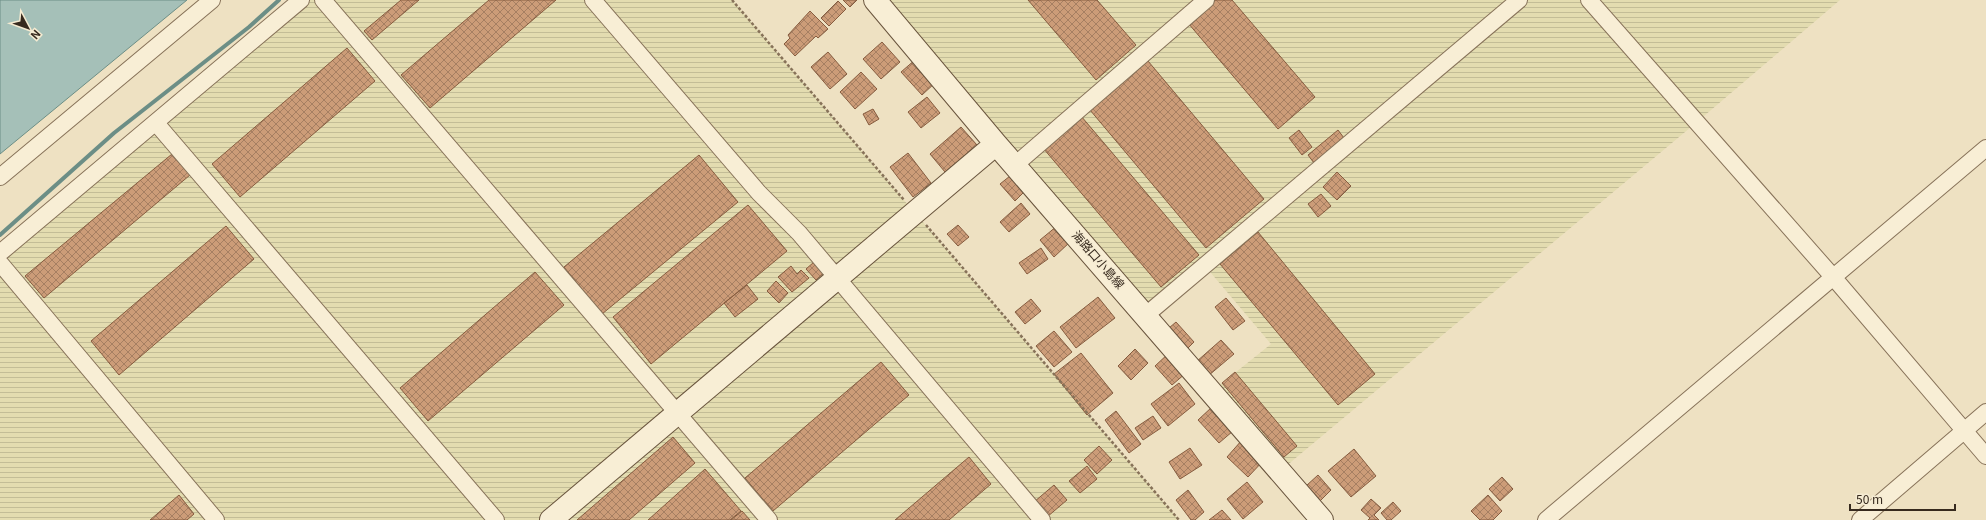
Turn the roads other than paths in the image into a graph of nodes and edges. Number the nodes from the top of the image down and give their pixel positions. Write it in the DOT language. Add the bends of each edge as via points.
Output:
graph roads {
  1 [pos="212,0"];
  2 [pos="301,0"];
  3 [pos="323,0"];
  4 [pos="593,0"];
  5 [pos="1206,0"];
  6 [pos="1519,0"];
  7 [pos="1589,0"];
  8 [pos="880,2"];
  9 [pos="156,123"];
  10 [pos="996,144"];
  11 [pos="1986,148"];
  12 [pos="1015,166"];
  13 [pos="0,177"];
  14 [pos="0,253"];
  15 [pos="0,264"];
  16 [pos="1834,278"];
  17 [pos="838,279"];
  18 [pos="1146,315"];
  19 [pos="1986,412"];
  20 [pos="677,414"];
  21 [pos="1964,430"];
  22 [pos="1986,456"];
  23 [pos="216,520"];
  24 [pos="496,520"];
  25 [pos="551,520"];
  26 [pos="769,520"];
  27 [pos="1042,520"];
  28 [pos="1322,520"];
  29 [pos="1546,520"];
  30 [pos="1860,520"];
  1 -- 13 [label="street"];
  2 -- 9 [label="street"];
  3 -- 20 [label="street"];
  4 -- 17 [label="street" via="759,193 799,233"];
  5 -- 12 [label="street"];
  6 -- 18 [label="street"];
  7 -- 16 [label="street"];
  8 -- 10 [label="main road, 海路口小島線"];
  9 -- 14 [label="street"];
  9 -- 24 [label="street"];
  10 -- 12 [label="main road, 海路口小島線"];
  10 -- 17 [label="main road"];
  11 -- 16 [label="street"];
  12 -- 18 [label="main road, 海路口小島線"];
  15 -- 23 [label="street"];
  16 -- 21 [label="street"];
  16 -- 29 [label="street"];
  17 -- 20 [label="main road"];
  17 -- 27 [label="street"];
  18 -- 28 [label="main road, 海路口小島線"];
  19 -- 21 [label="street"];
  20 -- 25 [label="main road"];
  20 -- 26 [label="street"];
  21 -- 22 [label="street"];
  21 -- 30 [label="street"];
}
